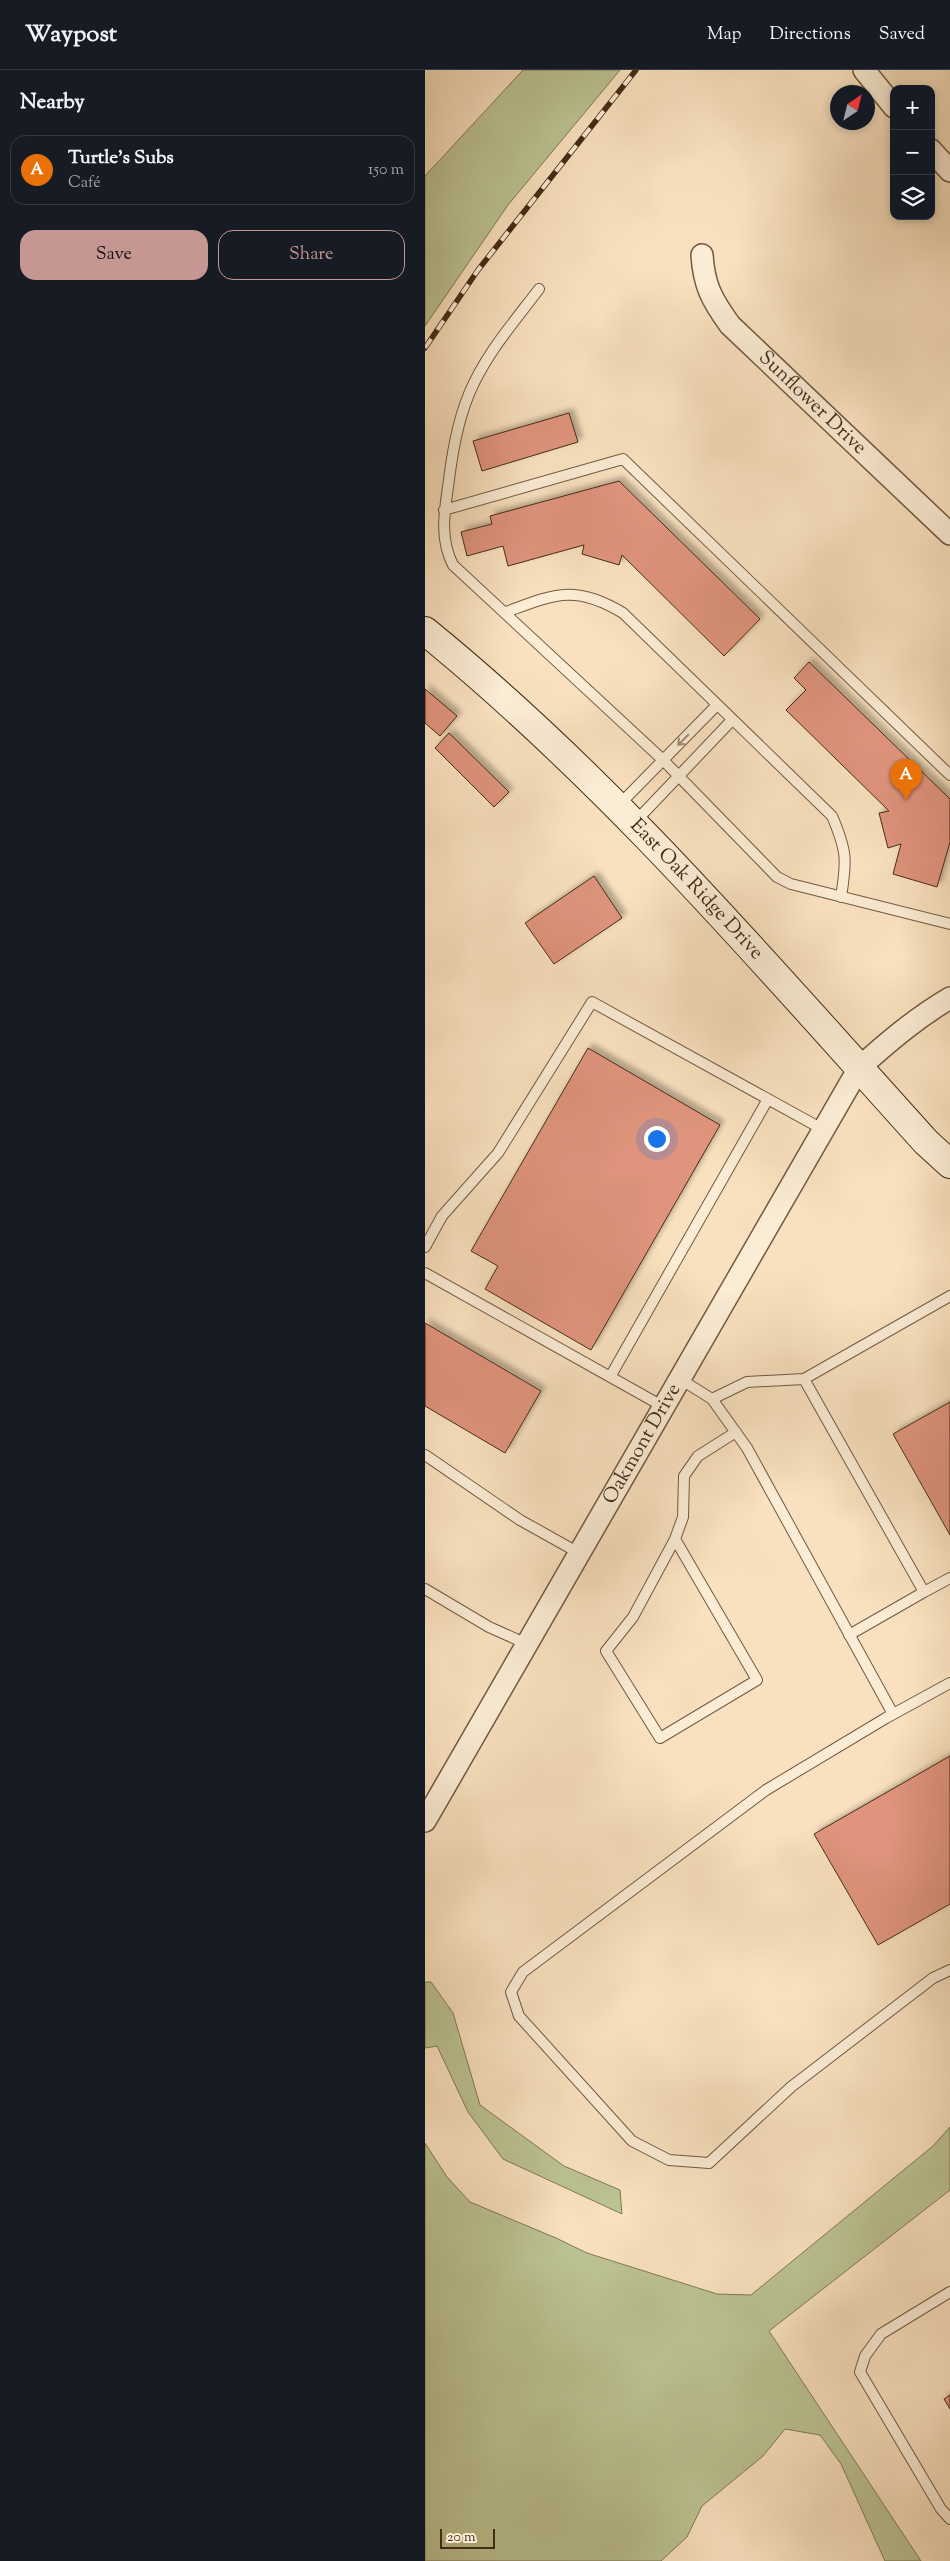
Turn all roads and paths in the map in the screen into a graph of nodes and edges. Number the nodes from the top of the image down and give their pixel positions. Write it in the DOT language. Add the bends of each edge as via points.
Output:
graph roads {
  1 [pos="864,70"];
  2 [pos="890,102"];
  3 [pos="935,154"];
  4 [pos="950,171"];
  5 [pos="702,255"];
  6 [pos="539,289"];
  7 [pos="444,510"];
  8 [pos="950,534"];
  9 [pos="506,612"];
  10 [pos="425,630"];
  11 [pos="717,705"];
  12 [pos="732,720"];
  13 [pos="663,760"];
  14 [pos="679,775"];
  15 [pos="950,775"];
  16 [pos="627,814"];
  17 [pos="841,897"];
  18 [pos="950,924"];
  19 [pos="950,998"];
  20 [pos="859,1068"];
  21 [pos="768,1099"];
  22 [pos="824,1130"];
  23 [pos="950,1164"];
  24 [pos="425,1246"];
  25 [pos="425,1272"];
  26 [pos="950,1296"];
  27 [pos="609,1377"];
  28 [pos="804,1379"];
  29 [pos="679,1380"];
  30 [pos="712,1399"];
  31 [pos="663,1407"];
  32 [pos="736,1432"];
  33 [pos="425,1455"];
  34 [pos="675,1539"];
  35 [pos="579,1553"];
  36 [pos="950,1578"];
  37 [pos="425,1590"];
  38 [pos="924,1592"];
  39 [pos="849,1635"];
  40 [pos="527,1644"];
  41 [pos="950,1683"];
  42 [pos="893,1714"];
  43 [pos="425,1821"];
  44 [pos="950,1970"];
  45 [pos="950,2292"];
  46 [pos="950,2519"];
  1 -- 2 [label="street"];
  3 -- 4 [label="street"];
  5 -- 8 [label="street, Sunflower Drive" via="704,278 713,302 730,325"];
  6 -- 7 [label="lane" via="488,357 469,394 453,445"];
  7 -- 9 [label="lane" via="443,535 446,552 453,565"];
  7 -- 15 [label="lane" via="623,459"];
  9 -- 11 [label="lane" via="548,597 569,594 606,603 623,614"];
  9 -- 13 [label="lane"];
  10 -- 16 [label="main road, East Oak Ridge Drive"];
  11 -- 12 [label="lane"];
  11 -- 13 [label="lane, one-way"];
  12 -- 14 [label="lane"];
  12 -- 17 [label="lane" via="832,816 847,861"];
  13 -- 14 [label="lane"];
  13 -- 16 [label="lane"];
  14 -- 16 [label="lane"];
  14 -- 17 [label="lane" via="777,877 791,884"];
  16 -- 20 [label="main road, East Oak Ridge Drive"];
  17 -- 18 [label="lane"];
  19 -- 20 [label="street, Oakmont Drive" via="891,1039"];
  20 -- 22 [label="street, Oakmont Drive"];
  20 -- 23 [label="main road, East Oak Ridge Drive"];
  21 -- 22 [label="lane"];
  21 -- 24 [label="lane" via="592,1002 498,1153 442,1216"];
  21 -- 27 [label="lane"];
  22 -- 29 [label="street, Oakmont Drive"];
  25 -- 27 [label="lane"];
  26 -- 28 [label="lane"];
  27 -- 31 [label="lane"];
  28 -- 30 [label="lane" via="747,1382"];
  28 -- 38 [label="lane"];
  29 -- 30 [label="lane"];
  29 -- 31 [label="street, Oakmont Drive"];
  30 -- 32 [label="lane"];
  31 -- 35 [label="street, Oakmont Drive"];
  32 -- 34 [label="lane" via="698,1456 684,1476 683,1517"];
  32 -- 39 [label="lane"];
  33 -- 35 [label="lane" via="520,1520"];
  34 -- 34 [label="lane" via="633,1617 606,1652 660,1738 757,1680"];
  35 -- 40 [label="street, Oakmont Drive"];
  36 -- 38 [label="lane"];
  37 -- 40 [label="lane" via="489,1627"];
  38 -- 39 [label="lane"];
  39 -- 42 [label="lane"];
  40 -- 43 [label="street, Oakmont Drive"];
  41 -- 42 [label="lane"];
  42 -- 44 [label="lane" via="766,1790 523,1972 511,1992 519,2016 632,2141 669,2160 709,2163 791,2087 933,1978"];
  45 -- 46 [label="lane" via="881,2334 865,2356 859,2372"];
}
